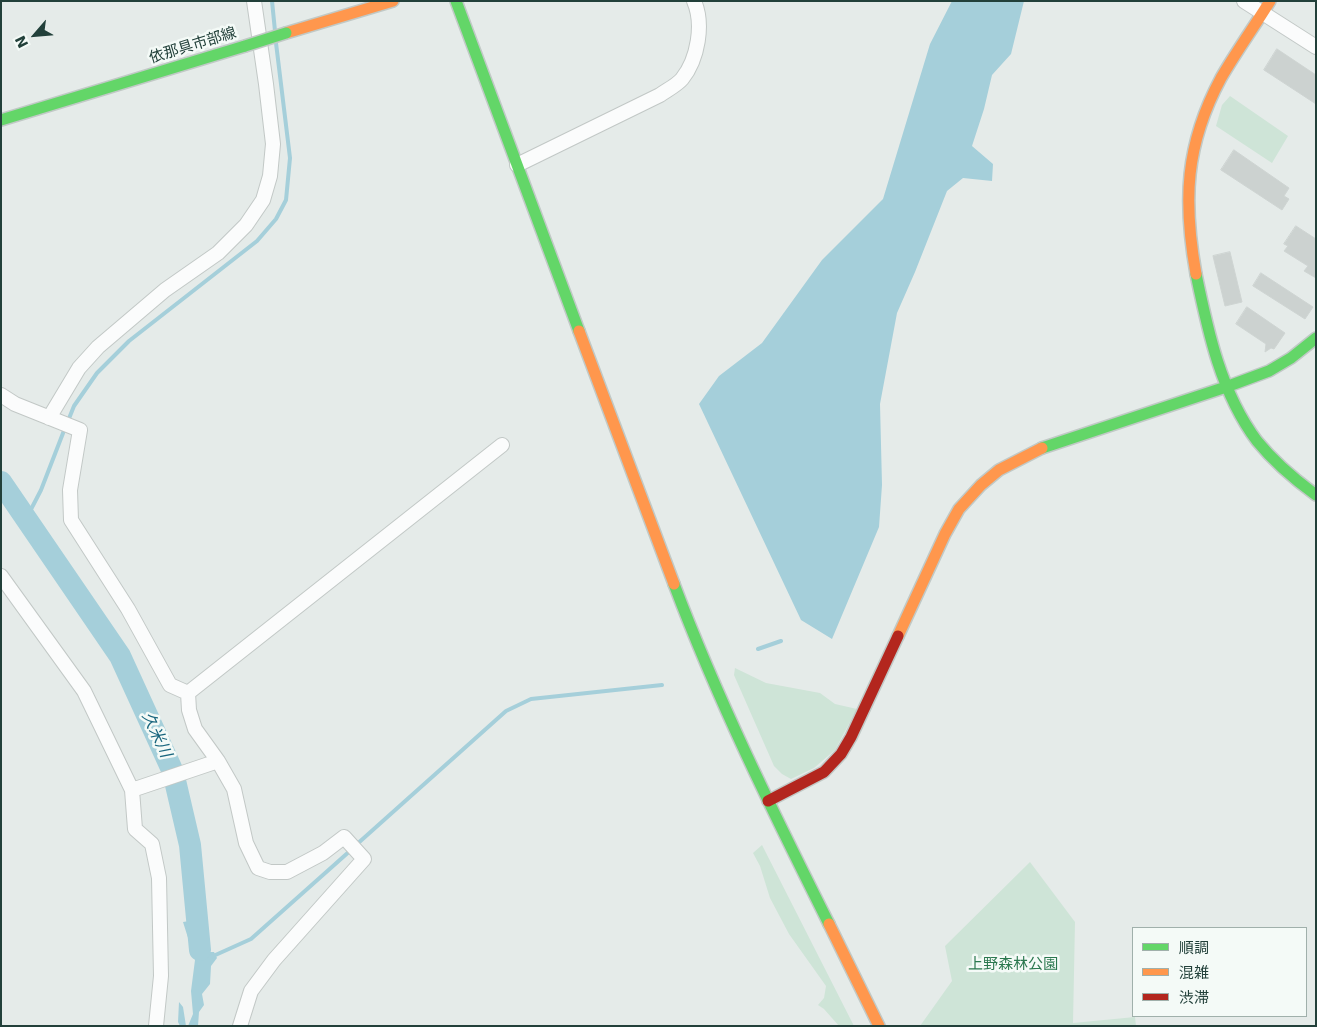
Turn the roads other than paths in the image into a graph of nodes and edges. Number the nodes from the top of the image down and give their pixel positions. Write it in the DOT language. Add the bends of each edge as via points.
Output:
graph roads {
  1 [pos="254,1"];
  2 [pos="393,1"];
  3 [pos="456,1"];
  4 [pos="694,1"];
  5 [pos="1244,1"];
  6 [pos="1266,7"];
  7 [pos="1316,47"];
  8 [pos="1,120"];
  9 [pos="517,164"];
  10 [pos="1316,338"];
  11 [pos="1226,387"];
  12 [pos="1,395"];
  13 [pos="51,419"];
  14 [pos="502,445"];
  15 [pos="1316,495"];
  16 [pos="1,576"];
  17 [pos="188,693"];
  18 [pos="213,762"];
  19 [pos="132,790"];
  20 [pos="768,801"];
  21 [pos="156,1026"];
  22 [pos="240,1026"];
  23 [pos="879,1026"];
  1 -- 13 [label="street" via="273,144 270,176 262,200 246,225 218,253 165,290 98,347 80,368"];
  2 -- 8 [label="street, 依那具市部線, bridge"];
  3 -- 9 [label="street"];
  4 -- 9 [label="street" via="698,10 699,36 691,64 682,80 660,95"];
  5 -- 6 [label="street"];
  6 -- 7 [label="street"];
  6 -- 11 [label="street" via="1214,92 1191,163 1192,249 1209,337"];
  9 -- 20 [label="street" via="692,633"];
  10 -- 11 [label="street" via="1268,371"];
  11 -- 15 [label="street" via="1243,420 1282,469"];
  11 -- 20 [label="street" via="1044,447 999,470 981,485 959,509 945,534 841,754 824,772"];
  12 -- 13 [label="street"];
  13 -- 17 [label="street" via="80,430 70,490 71,520 128,609 170,685"];
  14 -- 17 [label="street"];
  16 -- 19 [label="street" via="84,691"];
  17 -- 18 [label="street" via="195,729"];
  18 -- 19 [label="street"];
  18 -- 22 [label="street" via="234,789 246,843 258,868 287,872 323,853 344,837 364,859 268,967 251,991"];
  19 -- 21 [label="street" via="135,830 152,844 159,878 161,976"];
  20 -- 23 [label="street"];
}
